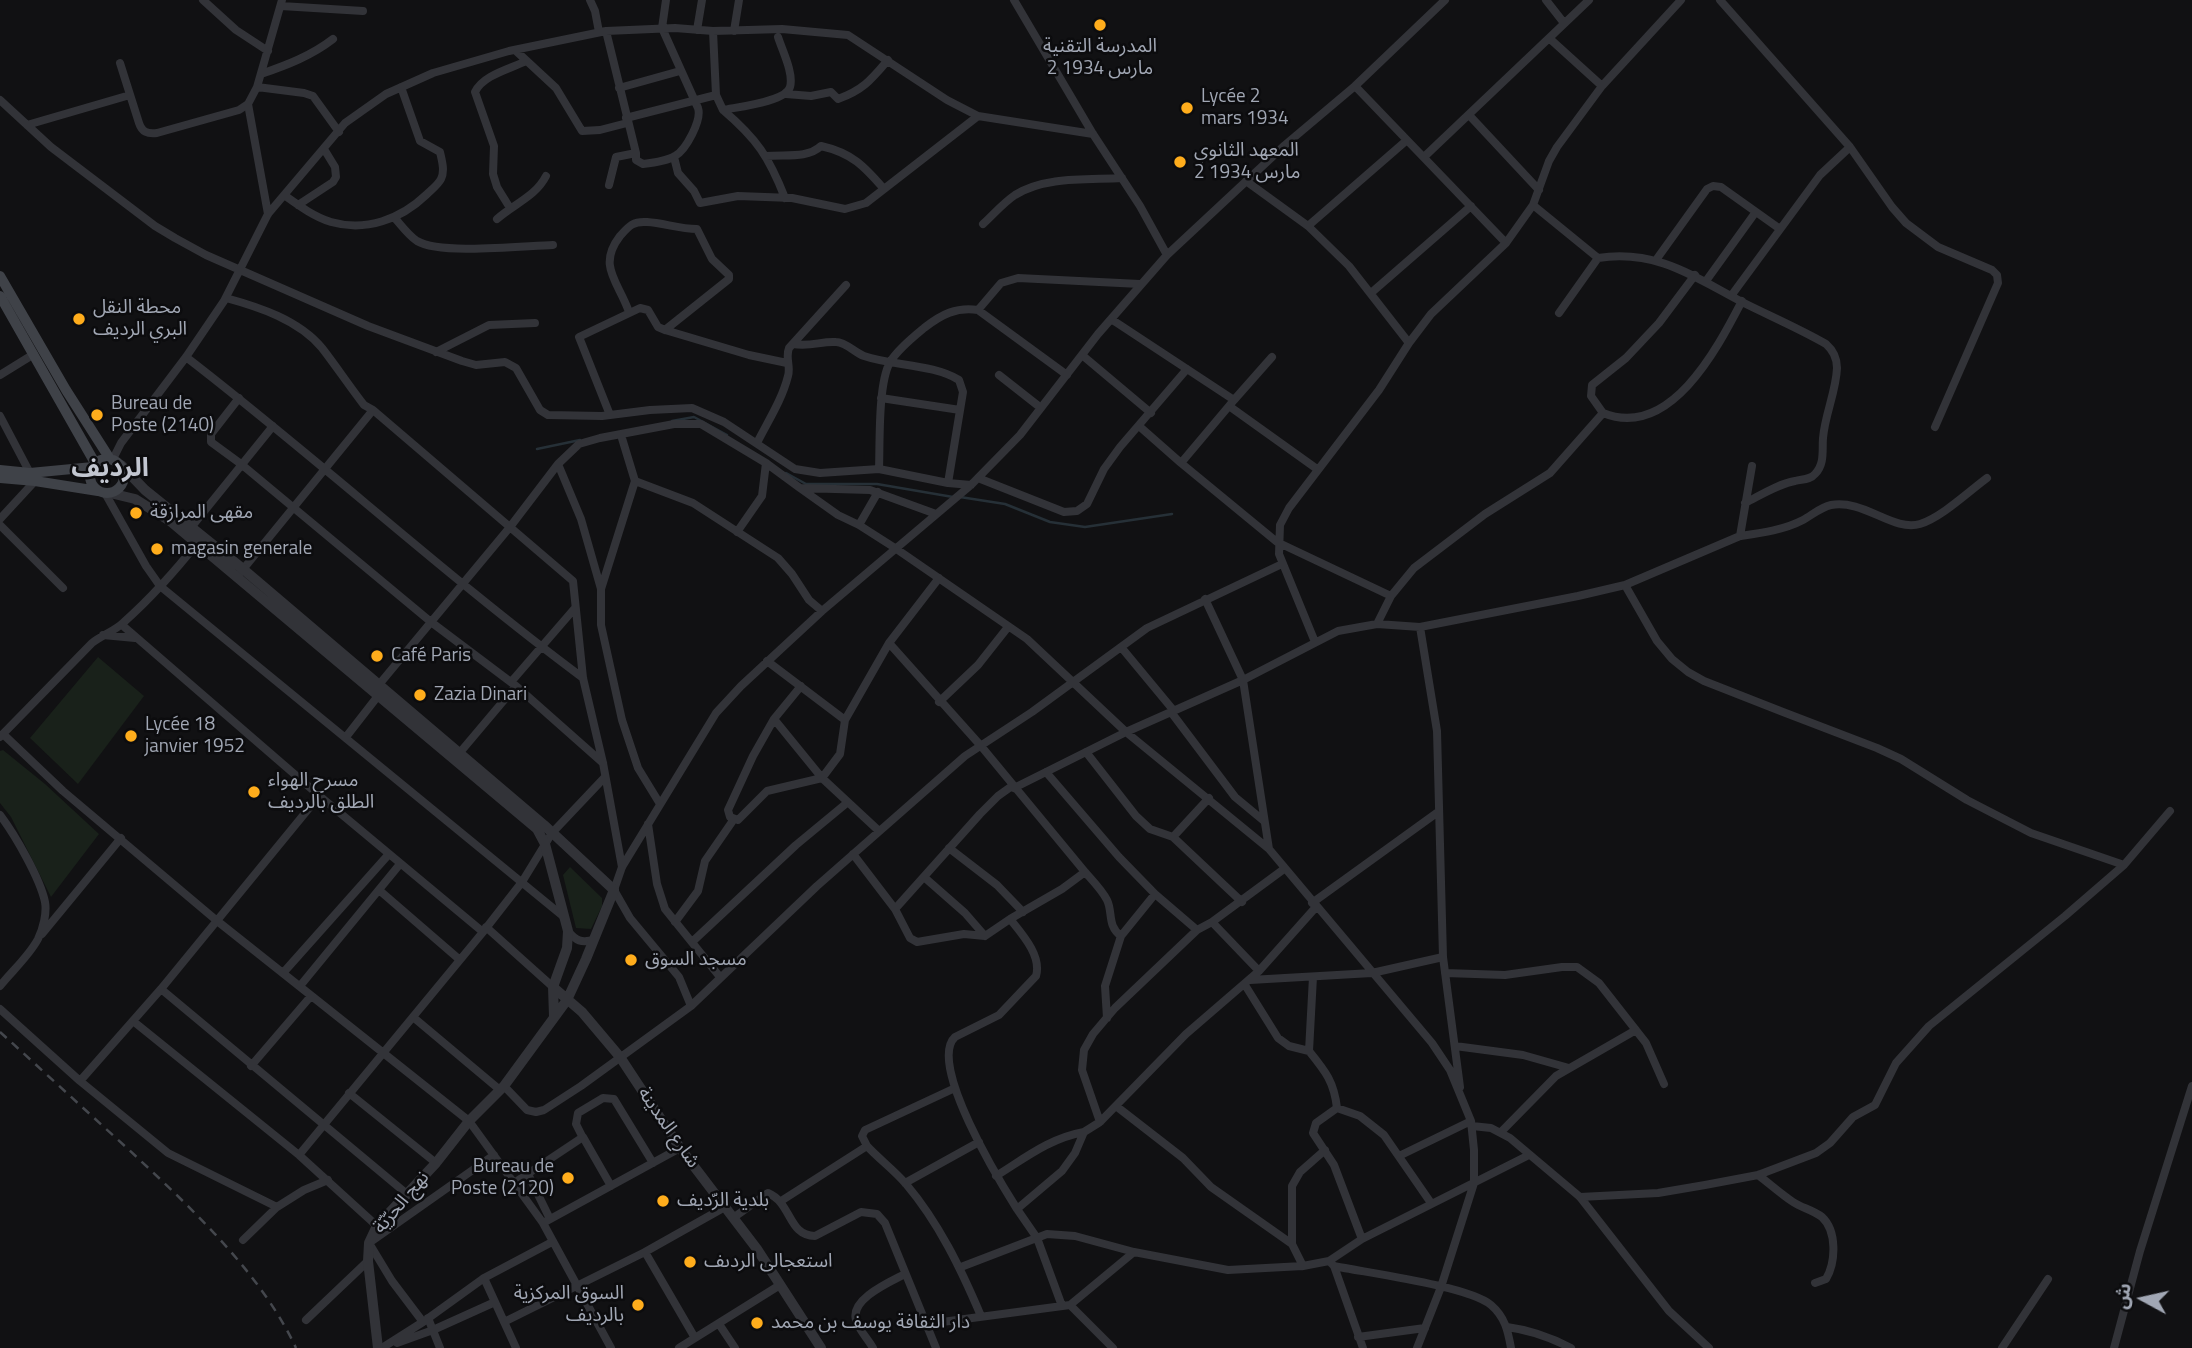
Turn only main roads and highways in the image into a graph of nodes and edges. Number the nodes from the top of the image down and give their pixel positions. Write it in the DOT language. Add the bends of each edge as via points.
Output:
graph roads {
  1 [pos="0,276"];
  2 [pos="0,296"];
  3 [pos="114,461"];
  4 [pos="94,465"];
  5 [pos="0,470"];
  6 [pos="32,477"];
  7 [pos="0,478"];
  8 [pos="105,492"];
  1 -- 3 [label="main road" via="66,390"];
  2 -- 4 [label="main road"];
  3 -- 4 [label="main road"];
  3 -- 8 [label="main road" via="123,482 116,491"];
  4 -- 6 [label="main road"];
  4 -- 8 [label="main road" via="91,481"];
  5 -- 6 [label="main road"];
  6 -- 7 [label="main road"];
  6 -- 8 [label="main road"];
}
